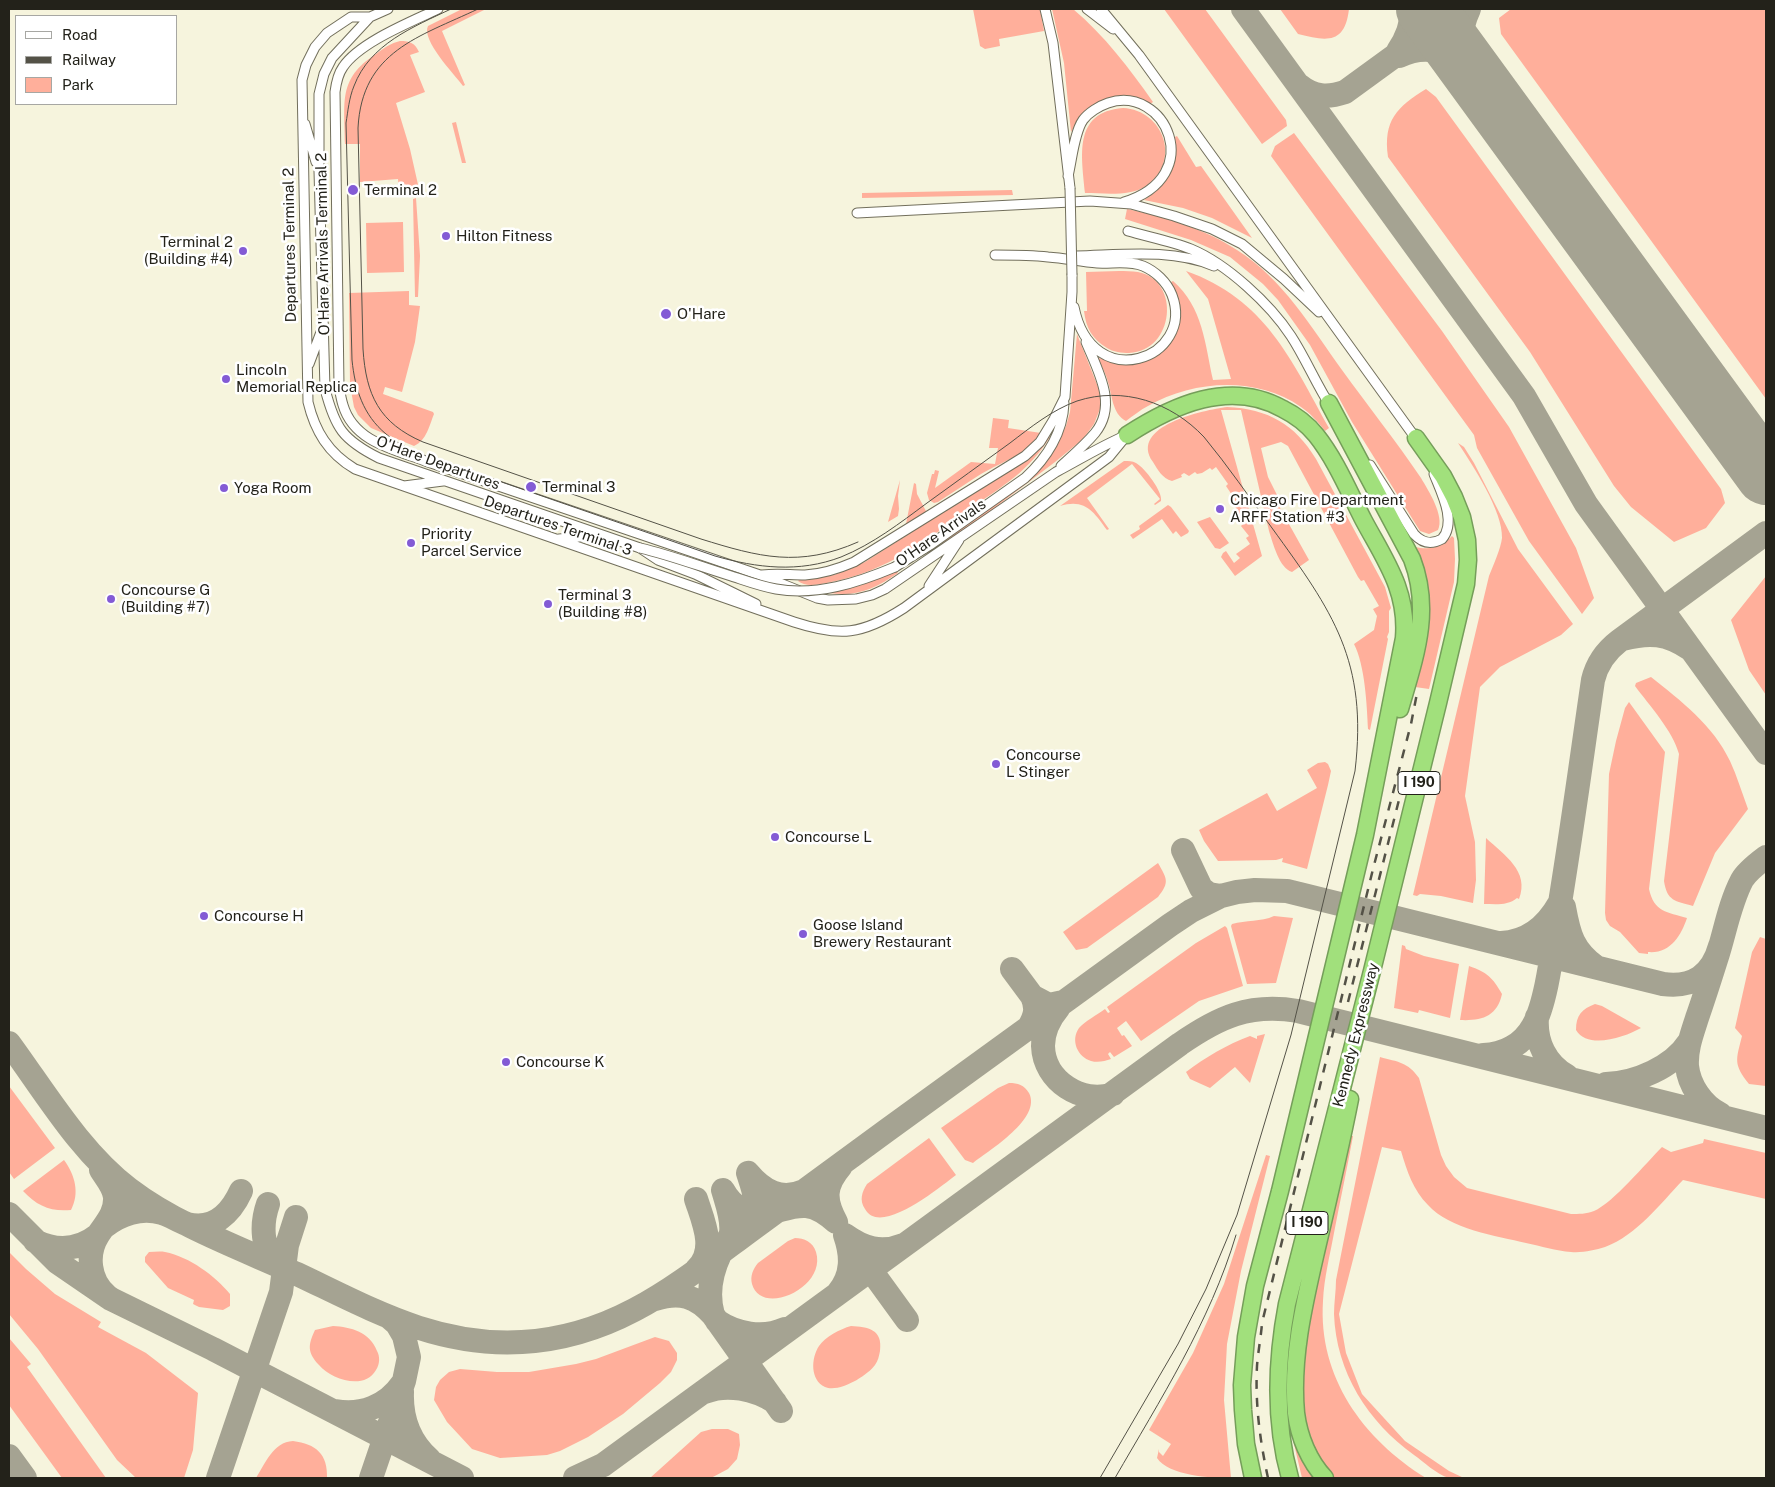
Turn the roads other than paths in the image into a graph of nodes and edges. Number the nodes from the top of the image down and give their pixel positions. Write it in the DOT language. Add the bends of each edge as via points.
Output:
graph roads {
  1 [pos="388,9"];
  2 [pos="438,9"];
  3 [pos="1045,9"];
  4 [pos="1087,9"];
  5 [pos="1101,9"];
  6 [pos="370,17"];
  7 [pos="1125,38"];
  8 [pos="302,111"];
  9 [pos="319,171"];
  10 [pos="1068,176"];
  11 [pos="1124,202"];
  12 [pos="857,212"];
  13 [pos="1128,232"];
  14 [pos="995,254"];
  15 [pos="1038,256"];
  16 [pos="1245,284"];
  17 [pos="1072,292"];
  18 [pos="323,327"];
  19 [pos="1081,330"];
  20 [pos="1340,334"];
  21 [pos="306,372"];
  22 [pos="1065,397"];
  23 [pos="1329,404"];
  24 [pos="350,421"];
  25 [pos="1126,435"];
  26 [pos="1416,438"];
  27 [pos="323,441"];
  28 [pos="1056,472"];
  29 [pos="445,481"];
  30 [pos="401,487"];
  31 [pos="602,535"];
  32 [pos="961,536"];
  33 [pos="554,539"];
  34 [pos="640,548"];
  35 [pos="760,576"];
  36 [pos="925,592"];
  37 [pos="794,622"];
  38 [pos="1374,792"];
  39 [pos="1372,971"];
  40 [pos="1246,1444"];
  41 [pos="1241,1478"];
  42 [pos="1253,1478"];
  43 [pos="1290,1478"];
  44 [pos="1325,1478"];
  1 -- 6 [label="street"];
  2 -- 24 [label="street, O'Hare Arrivals Terminal 2" via="356,53 343,66 335,92 339,376 342,405"];
  3 -- 10 [label="street" via="1053,43"];
  4 -- 7 [label="street"];
  5 -- 7 [label="street"];
  6 -- 8 [label="street, Departures Terminal 2" via="351,17 327,33 315,47 302,80"];
  6 -- 9 [label="street, O'Hare Departures" via="332,58 324,74 319,94"];
  7 -- 20 [label="street"];
  8 -- 9 [label="street"];
  8 -- 21 [label="street, Departures Terminal 2"];
  9 -- 18 [label="street, O'Hare Departures"];
  10 -- 11 [label="street" via="1083,120 1106,104 1121,101 1144,106 1155,113 1166,127 1171,143 1171,163 1154,188"];
  10 -- 17 [label="street, bridge"];
  11 -- 12 [label="street"];
  11 -- 20 [label="street" via="1212,229 1242,244 1284,279"];
  13 -- 16 [label="street" via="1194,250"];
  14 -- 15 [label="street"];
  15 -- 16 [label="street" via="1153,255 1185,258 1211,265"];
  15 -- 19 [label="street" via="1137,264 1153,272 1170,290 1174,300 1175,313 1169,336 1146,356 1130,361 1110,357 1095,348"];
  16 -- 23 [label="street" via="1287,330"];
  17 -- 19 [label="street"];
  17 -- 22 [label="street"];
  18 -- 21 [label="street"];
  18 -- 29 [label="street, O'Hare Departures" via="325,389 339,428 355,445 379,458"];
  19 -- 28 [label="street" via="1104,385 1106,406 1095,433"];
  20 -- 26 [label="street"];
  21 -- 27 [label="street, Departures Terminal 2" via="311,417"];
  22 -- 34 [label="street, bridge" via="1064,414 1056,437 1044,458 1026,478 895,567 849,584 815,590 759,586"];
  22 -- 35 [label="street" via="1040,442 1025,456 854,562 818,574"];
  23 -- 26 [label="street" via="1414,534 1423,542 1434,542 1442,539 1447,531 1447,512"];
  23 -- 38 [label="highway" via="1412,559 1422,597 1420,634"];
  24 -- 35 [label="street, O'Hare Arrivals" via="374,442"];
  25 -- 28 [label="street, O'Hare Arrivals"];
  25 -- 36 [label="street" via="1109,457"];
  25 -- 38 [label="highway" via="1182,406 1210,397 1238,396 1263,399 1293,414 1322,444 1398,586 1404,611 1404,638"];
  26 -- 39 [label="highway, Kennedy Expressway / I 190" via="1454,497 1462,517 1468,560 1464,594"];
  27 -- 30 [label="street, Departures Terminal 3" via="354,469"];
  28 -- 32 [label="street, O'Hare Arrivals"];
  29 -- 30 [label="street"];
  29 -- 31 [label="street, O'Hare Departures"];
  30 -- 33 [label="street, Departures Terminal 3"];
  31 -- 33 [label="street"];
  31 -- 34 [label="street, O'Hare Departures"];
  32 -- 35 [label="street, O'Hare Arrivals" via="885,589 856,599 817,598"];
  32 -- 36 [label="street"];
  33 -- 37 [label="street, Departures Terminal 3"];
  34 -- 37 [label="street, O'Hare Departures" via="658,560 695,574"];
  36 -- 37 [label="street" via="887,619 861,630 831,631"];
  38 -- 40 [label="highway, I 190" via="1256,1286 1246,1337 1242,1385"];
  39 -- 43 [label="highway, Kennedy Expressway / I 190" via="1282,1330 1278,1399"];
  39 -- 44 [label="highway" via="1344,1127 1302,1313 1296,1373 1299,1430 1311,1459"];
  40 -- 41 [label="highway"];
  40 -- 42 [label="highway, I 190"];
}
